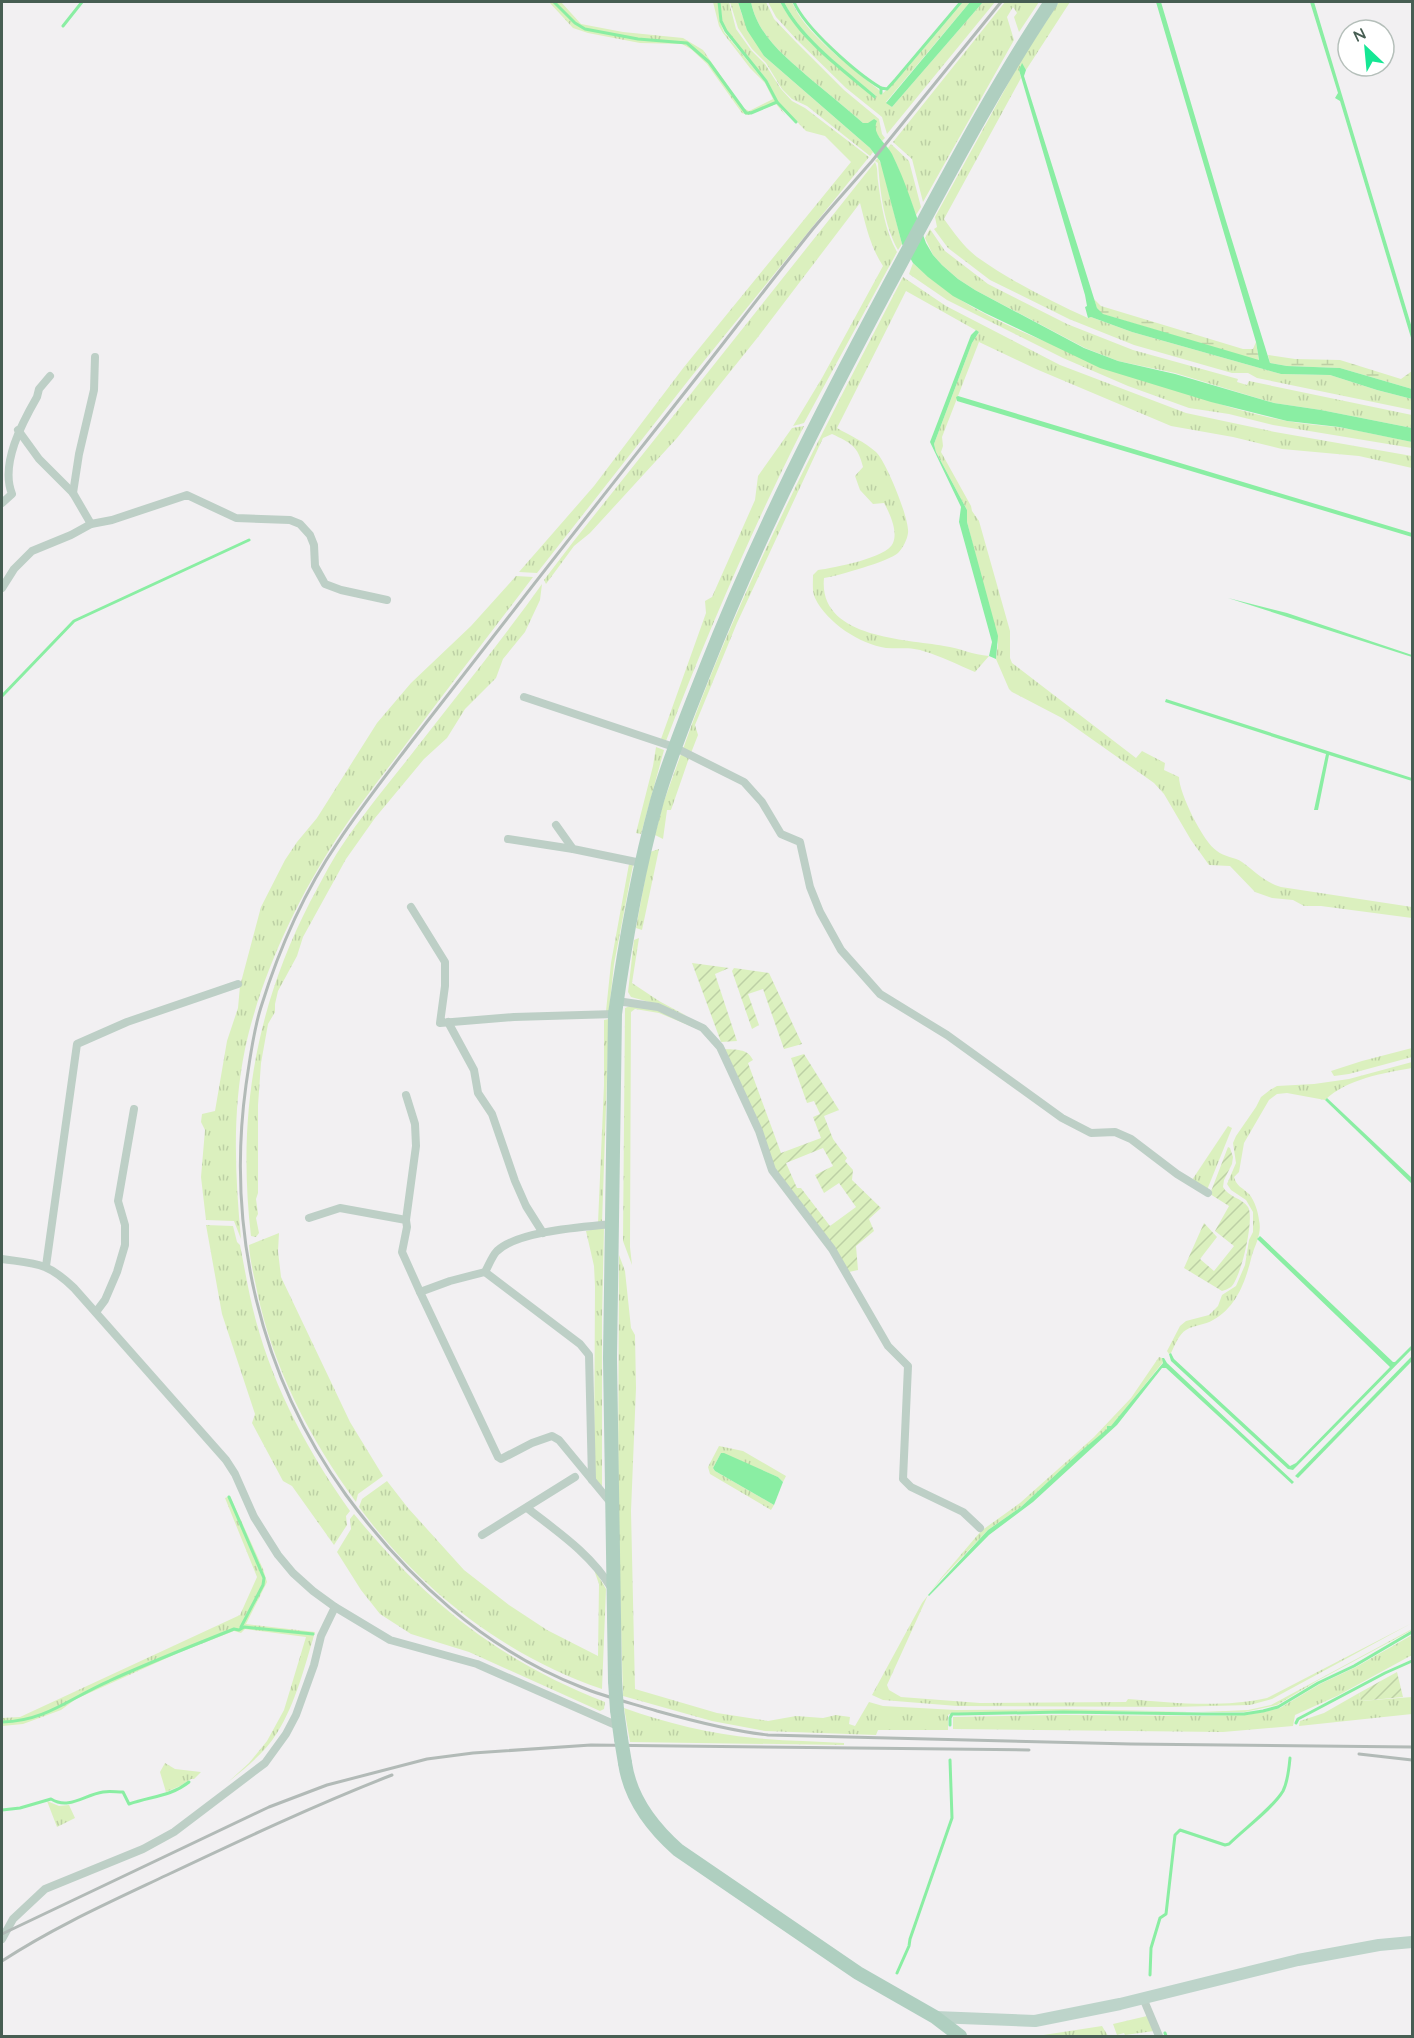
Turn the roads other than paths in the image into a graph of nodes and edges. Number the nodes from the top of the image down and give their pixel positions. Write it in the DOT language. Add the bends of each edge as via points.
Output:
graph roads {
  1 [pos="1051,2"];
  2 [pos="94,357"];
  3 [pos="50,376"];
  4 [pos="18,430"];
  5 [pos="73,493"];
  6 [pos="2,503"];
  7 [pos="91,524"];
  8 [pos="2,588"];
  9 [pos="387,600"];
  10 [pos="524,697"];
  11 [pos="674,747"];
  12 [pos="556,825"];
  13 [pos="508,839"];
  14 [pos="573,849"];
  15 [pos="641,863"];
  16 [pos="411,907"];
  17 [pos="238,984"];
  18 [pos="616,1007"];
  19 [pos="448,1022"];
  20 [pos="406,1095"];
  21 [pos="134,1109"];
  22 [pos="1208,1193"];
  23 [pos="309,1218"];
  24 [pos="406,1220"];
  25 [pos="612,1224"];
  26 [pos="543,1233"];
  27 [pos="2,1259"];
  28 [pos="46,1266"];
  29 [pos="485,1272"];
  30 [pos="420,1292"];
  31 [pos="96,1312"];
  32 [pos="575,1477"];
  33 [pos="591,1480"];
  34 [pos="611,1504"];
  35 [pos="527,1508"];
  36 [pos="980,1528"];
  37 [pos="482,1535"];
  38 [pos="613,1592"];
  39 [pos="335,1607"];
  40 [pos="619,1733"];
  41 [pos="2,1939"];
  42 [pos="1413,1942"];
  43 [pos="1143,1998"];
  44 [pos="935,2017"];
  45 [pos="960,2037"];
  46 [pos="1159,2037"];
  1 -- 11 [label="main road" via="991,99 835,386 726,617"];
  2 -- 5 [label="street" via="94,390"];
  3 -- 4 [label="street"];
  4 -- 5 [label="street" via="39,459"];
  4 -- 6 [label="street" via="3,476 12,494"];
  5 -- 7 [label="street"];
  7 -- 8 [label="street" via="32,550"];
  7 -- 9 [label="street" via="187,495 236,518 290,520 310,535 315,566 325,584"];
  10 -- 11 [label="street"];
  11 -- 15 [label="main road"];
  11 -- 22 [label="street" via="744,782 762,802 781,834 800,842 820,912 841,950 880,994 947,1035 1062,1119 1091,1133 1115,1132 1131,1139"];
  12 -- 14 [label="street"];
  13 -- 14 [label="street"];
  14 -- 15 [label="street"];
  15 -- 18 [label="main road"];
  16 -- 19 [label="street" via="445,962 440,1023"];
  17 -- 28 [label="street" via="127,1022 77,1044"];
  18 -- 19 [label="street"];
  18 -- 25 [label="main road"];
  18 -- 36 [label="street" via="658,1007 703,1028 720,1047 759,1131 772,1170 832,1249 888,1346 908,1366 903,1479 911,1487 963,1512"];
  19 -- 26 [label="street" via="474,1070 478,1093 492,1114 526,1206"];
  20 -- 24 [label="street" via="415,1124 416,1146"];
  21 -- 31 [label="street" via="118,1201 124,1245 117,1272"];
  23 -- 24 [label="street" via="340,1208"];
  24 -- 30 [label="street" via="402,1252"];
  25 -- 26 [label="street"];
  25 -- 34 [label="main road"];
  26 -- 29 [label="street" via="496,1251"];
  27 -- 28 [label="street"];
  28 -- 31 [label="street"];
  29 -- 30 [label="street"];
  29 -- 33 [label="street" via="589,1355"];
  30 -- 33 [label="street" via="498,1457 552,1436"];
  31 -- 39 [label="street" via="226,1460 278,1556"];
  32 -- 35 [label="street"];
  33 -- 34 [label="street"];
  34 -- 38 [label="main road"];
  35 -- 37 [label="street"];
  35 -- 38 [label="street" via="576,1546"];
  38 -- 40 [label="main road, bridge"];
  39 -- 40 [label="street" via="390,1640 477,1664"];
  39 -- 41 [label="street" via="321,1636 296,1715 265,1763 174,1832 143,1849 45,1889 13,1919"];
  40 -- 44 [label="main road, bridge" via="632,1787 659,1834 858,1973"];
  42 -- 43 [label="main road" via="1298,1960"];
  43 -- 44 [label="main road" via="1035,2021"];
  43 -- 46 [label="street"];
  44 -- 45 [label="main road"];
}
